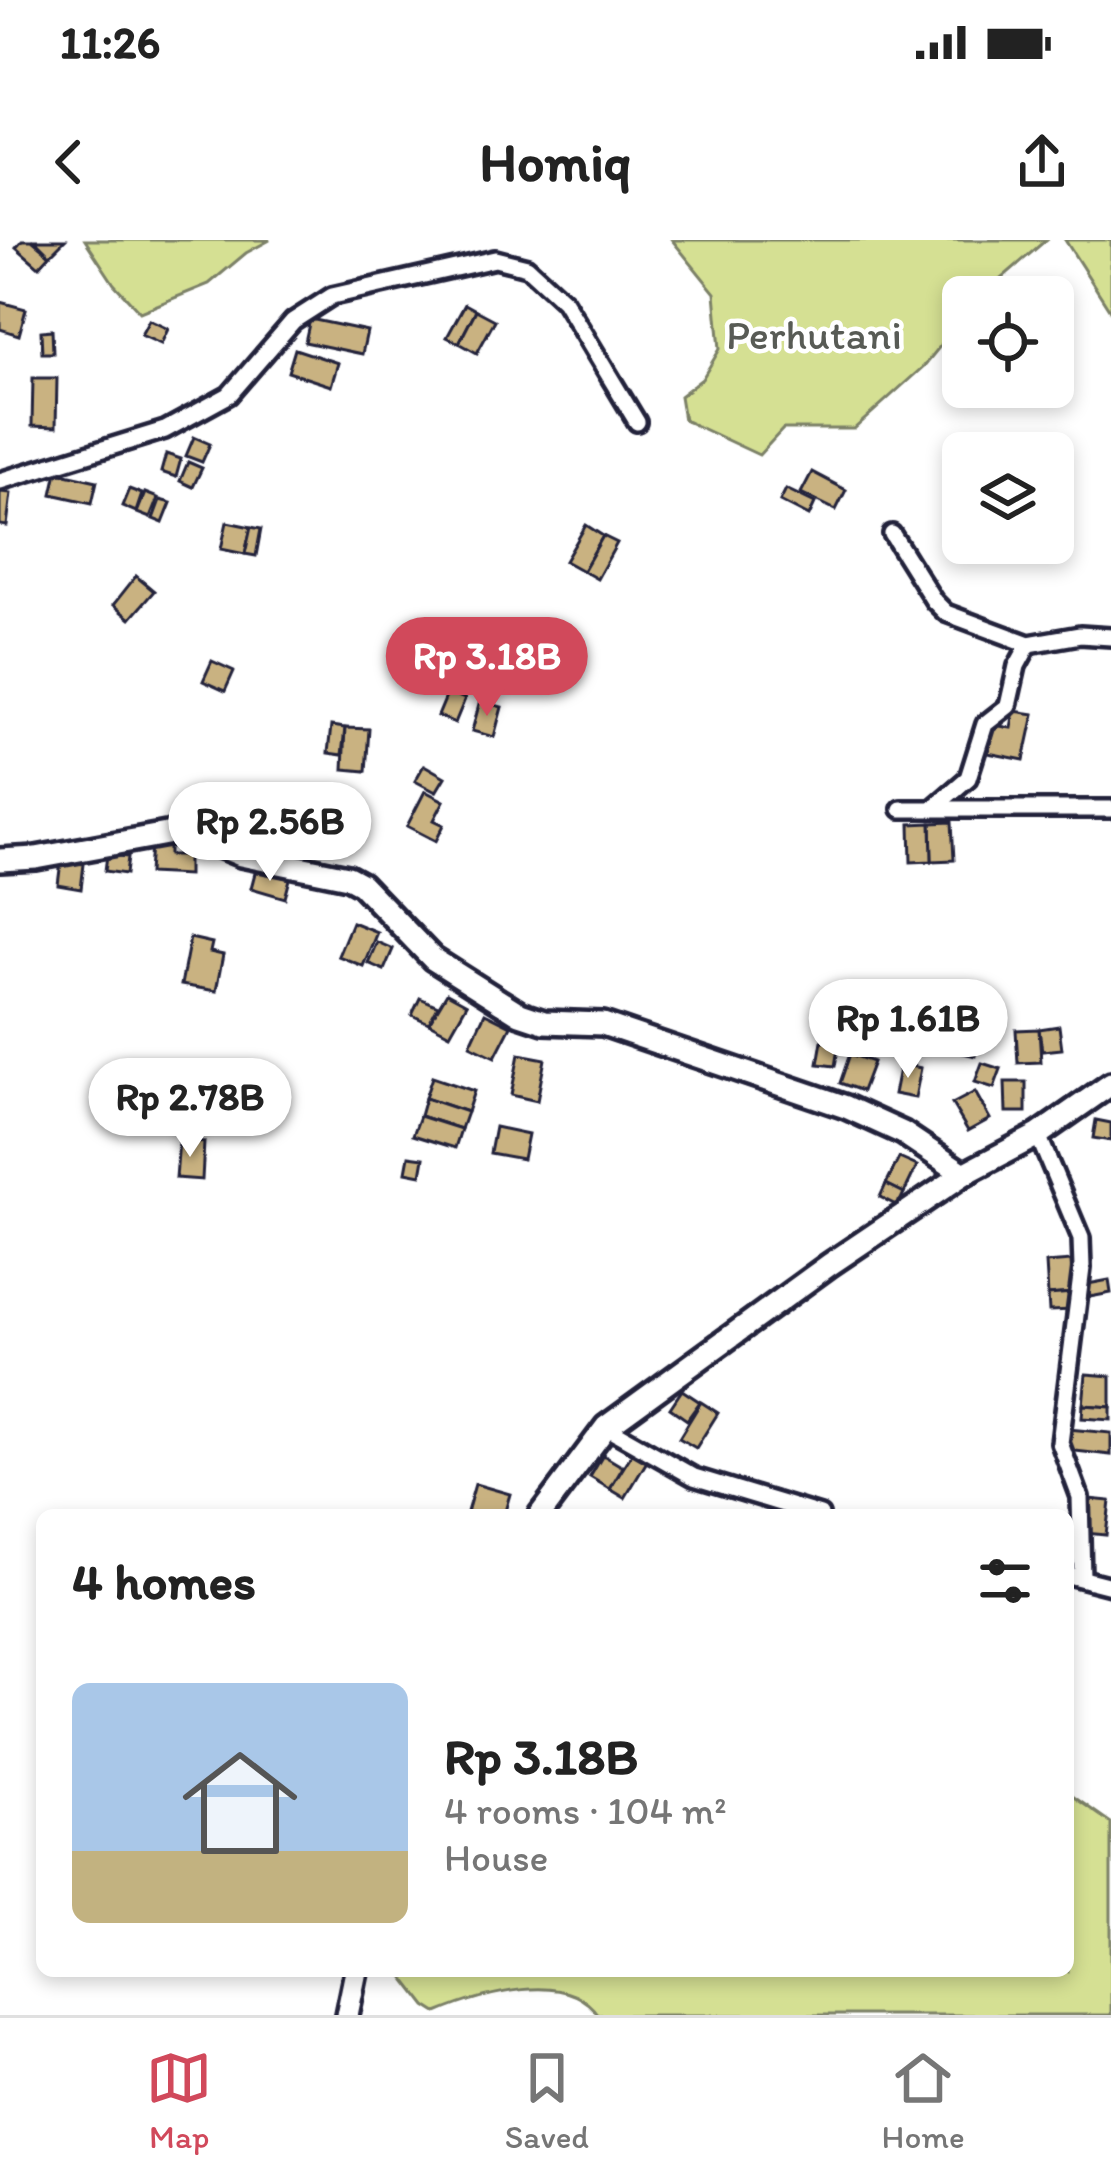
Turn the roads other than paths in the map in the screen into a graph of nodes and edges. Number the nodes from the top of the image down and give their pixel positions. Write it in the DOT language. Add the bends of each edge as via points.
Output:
graph roads {
  1 [pos="637,422"];
  2 [pos="0,481"];
  3 [pos="892,534"];
  4 [pos="1111,637"];
  5 [pos="1030,644"];
  6 [pos="902,809"];
  7 [pos="932,809"];
  8 [pos="1111,809"];
  9 [pos="0,860"];
  10 [pos="1111,1084"];
  11 [pos="1038,1135"];
  12 [pos="964,1174"];
  13 [pos="606,1426"];
  14 [pos="544,1509"];
  15 [pos="800,1509"];
  16 [pos="1075,1576"];
  17 [pos="1111,1586"];
  18 [pos="355,1977"];
  19 [pos="347,2015"];
  1 -- 2 [label="street" via="564,301 527,267 495,259 332,296 293,321 229,394 165,430"];
  3 -- 5 [label="street" via="940,608"];
  4 -- 5 [label="street"];
  5 -- 7 [label="street" via="1008,706 985,724 968,778"];
  6 -- 7 [label="street"];
  7 -- 8 [label="street"];
  9 -- 12 [label="street" via="183,831 241,855 348,877 433,959 520,1014 603,1024 846,1107"];
  10 -- 11 [label="street"];
  11 -- 12 [label="street"];
  11 -- 16 [label="street" via="1081,1238 1060,1443 1080,1496"];
  12 -- 13 [label="street"];
  13 -- 14 [label="street"];
  13 -- 15 [label="street" via="694,1477"];
  16 -- 17 [label="street"];
  18 -- 19 [label="street"];
}
